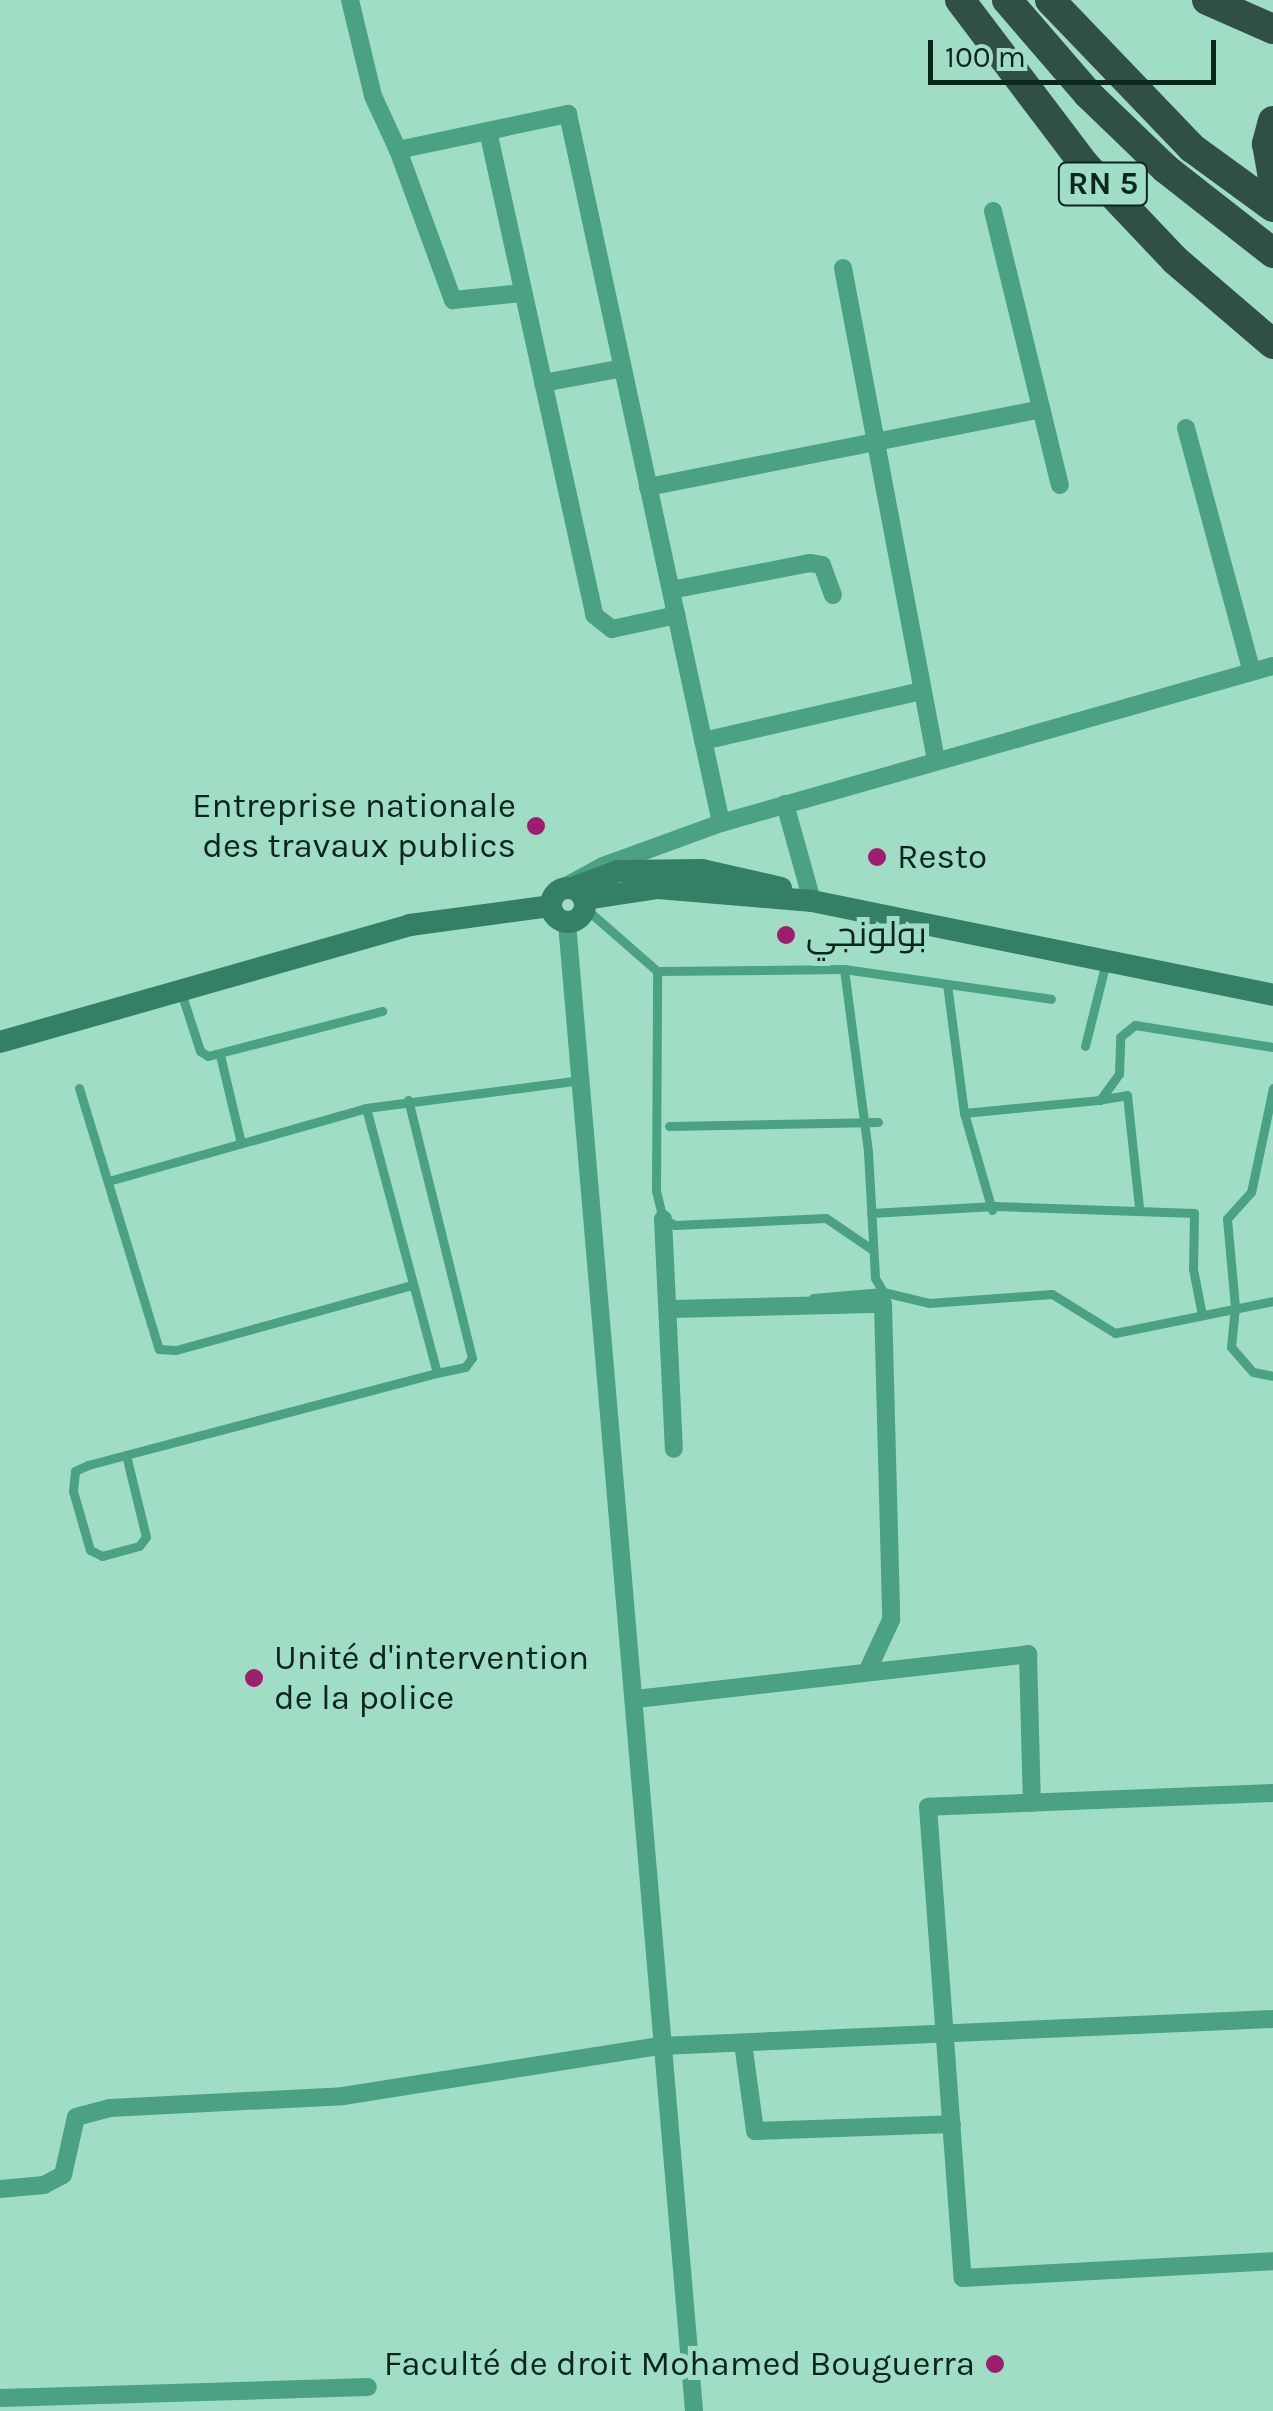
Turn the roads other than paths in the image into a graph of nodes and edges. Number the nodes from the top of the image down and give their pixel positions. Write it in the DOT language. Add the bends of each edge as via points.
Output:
graph roads {
  1 [pos="350,0"];
  2 [pos="960,0"];
  3 [pos="1006,0"];
  4 [pos="1050,0"];
  5 [pos="1208,0"];
  6 [pos="1273,29"];
  7 [pos="1273,121"];
  8 [pos="488,131"];
  9 [pos="398,150"];
  10 [pos="1273,178"];
  11 [pos="1273,208"];
  12 [pos="992,211"];
  13 [pos="1273,253"];
  14 [pos="843,268"];
  15 [pos="523,294"];
  16 [pos="1273,344"];
  17 [pos="623,368"];
  18 [pos="542,383"];
  19 [pos="1041,409"];
  20 [pos="1186,428"];
  21 [pos="876,444"];
  22 [pos="1060,485"];
  23 [pos="648,487"];
  24 [pos="671,590"];
  25 [pos="833,595"];
  26 [pos="676,615"];
  27 [pos="1273,666"];
  28 [pos="1250,669"];
  29 [pos="921,691"];
  30 [pos="703,740"];
  31 [pos="936,760"];
  32 [pos="785,804"];
  33 [pos="721,823"];
  34 [pos="812,901"];
  35 [pos="570,902"];
  36 [pos="1106,962"];
  37 [pos="844,969"];
  38 [pos="657,971"];
  39 [pos="947,984"];
  40 [pos="180,992"];
  41 [pos="1273,995"];
  42 [pos="1051,999"];
  43 [pos="382,1010"];
  44 [pos="0,1042"];
  45 [pos="1084,1046"];
  46 [pos="1273,1047"];
  47 [pos="220,1055"];
  48 [pos="581,1080"];
  49 [pos="79,1088"];
  50 [pos="1273,1088"];
  51 [pos="408,1100"];
  52 [pos="1100,1100"];
  53 [pos="366,1108"];
  54 [pos="964,1114"];
  55 [pos="878,1122"];
  56 [pos="863,1123"];
  57 [pos="669,1126"];
  58 [pos="241,1143"];
  59 [pos="112,1180"];
  60 [pos="1139,1207"];
  61 [pos="992,1210"];
  62 [pos="871,1213"];
  63 [pos="663,1219"];
  64 [pos="873,1250"];
  65 [pos="412,1285"];
  66 [pos="883,1292"];
  67 [pos="1273,1300"];
  68 [pos="1235,1307"];
  69 [pos="671,1309"];
  70 [pos="1202,1315"];
  71 [pos="436,1372"];
  72 [pos="1273,1376"];
  73 [pos="674,1449"];
  74 [pos="126,1456"];
  75 [pos="867,1672"];
  76 [pos="636,1699"];
  77 [pos="1273,1793"];
  78 [pos="1032,1803"];
  79 [pos="1273,2019"];
  80 [pos="945,2034"];
  81 [pos="743,2043"];
  82 [pos="660,2046"];
  83 [pos="952,2124"];
  84 [pos="0,2188"];
  85 [pos="1273,2261"];
  86 [pos="368,2387"];
  87 [pos="0,2398"];
  88 [pos="694,2411"];
  1 -- 9 [label="street" via="373,96"];
  2 -- 16 [label="highway, RN 5" via="1084,164 1175,260"];
  3 -- 13 [label="highway" via="1088,94 1166,169"];
  4 -- 11 [label="highway" via="1192,148"];
  5 -- 6 [label="highway"];
  7 -- 10 [label="highway" via="1267,144"];
  8 -- 9 [label="street"];
  8 -- 15 [label="street"];
  8 -- 17 [label="street" via="568,114"];
  9 -- 15 [label="street" via="442,287 453,300"];
  12 -- 19 [label="street"];
  14 -- 21 [label="street"];
  15 -- 18 [label="street"];
  17 -- 18 [label="street"];
  17 -- 23 [label="street"];
  18 -- 26 [label="street" via="594,615 612,628"];
  19 -- 21 [label="street"];
  19 -- 22 [label="street"];
  20 -- 28 [label="street"];
  21 -- 23 [label="street"];
  21 -- 29 [label="street"];
  23 -- 24 [label="street"];
  24 -- 25 [label="street" via="810,563 822,565"];
  24 -- 26 [label="street"];
  26 -- 30 [label="street"];
  27 -- 28 [label="street"];
  28 -- 31 [label="street"];
  29 -- 30 [label="street"];
  29 -- 31 [label="street"];
  30 -- 33 [label="street"];
  31 -- 32 [label="street"];
  32 -- 33 [label="street"];
  32 -- 34 [label="street"];
  33 -- 35 [label="street" via="603,866"];
  34 -- 35 [label="main road" via="658,888"];
  34 -- 36 [label="main road"];
  35 -- 38 [label="lane"];
  35 -- 40 [label="main road" via="410,925"];
  35 -- 48 [label="street"];
  36 -- 41 [label="main road"];
  36 -- 45 [label="lane"];
  37 -- 38 [label="lane"];
  37 -- 39 [label="lane"];
  37 -- 56 [label="lane"];
  38 -- 63 [label="lane" via="656,1191"];
  39 -- 42 [label="lane"];
  39 -- 54 [label="lane"];
  40 -- 44 [label="main road"];
  40 -- 47 [label="lane" via="200,1051"];
  43 -- 47 [label="lane"];
  46 -- 52 [label="lane" via="1135,1025 1120,1037 1119,1074"];
  47 -- 58 [label="lane"];
  48 -- 51 [label="lane"];
  48 -- 76 [label="street"];
  49 -- 59 [label="lane"];
  50 -- 68 [label="lane" via="1252,1192 1227,1219"];
  51 -- 53 [label="lane"];
  51 -- 71 [label="lane" via="472,1344 465,1367"];
  52 -- 54 [label="lane"];
  52 -- 60 [label="lane" via="1127,1096"];
  53 -- 58 [label="lane"];
  53 -- 65 [label="lane"];
  54 -- 61 [label="lane"];
  55 -- 56 [label="lane"];
  56 -- 57 [label="lane"];
  56 -- 62 [label="lane"];
  58 -- 59 [label="lane"];
  59 -- 65 [label="lane" via="159,1349 176,1350"];
  60 -- 61 [label="lane"];
  60 -- 70 [label="lane" via="1194,1213 1193,1269"];
  61 -- 62 [label="lane"];
  62 -- 64 [label="lane"];
  63 -- 64 [label="lane" via="675,1225 826,1218"];
  63 -- 69 [label="street"];
  64 -- 66 [label="lane"];
  65 -- 71 [label="lane"];
  66 -- 69 [label="lane"];
  66 -- 70 [label="lane" via="930,1303 1052,1294 1115,1333"];
  67 -- 68 [label="lane"];
  68 -- 70 [label="lane"];
  68 -- 72 [label="lane" via="1228,1334 1236,1360"];
  69 -- 73 [label="street"];
  69 -- 75 [label="street" via="883,1304 891,1620"];
  71 -- 74 [label="lane"];
  74 -- 74 [label="lane" via="88,1465 72,1478 90,1550 102,1556 139,1546 146,1537"];
  75 -- 76 [label="street"];
  75 -- 78 [label="street" via="1028,1654"];
  76 -- 82 [label="street"];
  77 -- 78 [label="street"];
  78 -- 80 [label="street" via="928,1808"];
  79 -- 80 [label="street"];
  80 -- 81 [label="street"];
  80 -- 83 [label="street"];
  81 -- 82 [label="street"];
  81 -- 83 [label="street" via="755,2131"];
  82 -- 84 [label="street" via="343,2096 110,2108 76,2116 63,2175"];
  82 -- 88 [label="street"];
  83 -- 85 [label="street" via="963,2278"];
  86 -- 87 [label="street"];
}
